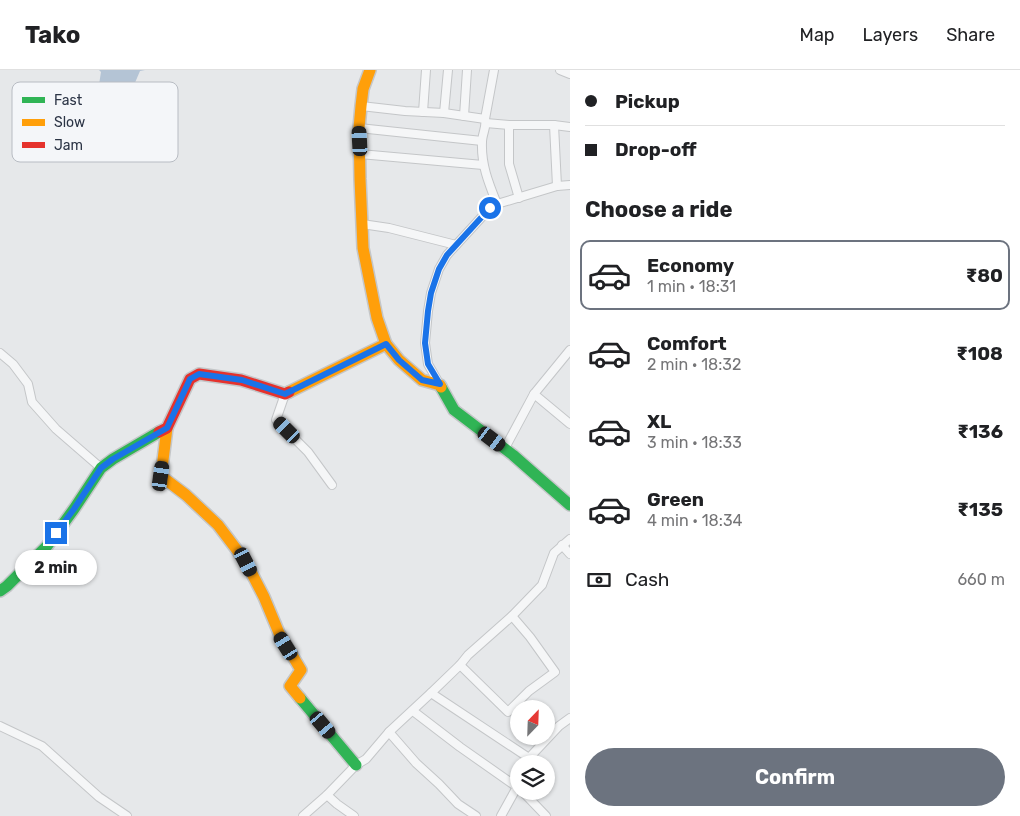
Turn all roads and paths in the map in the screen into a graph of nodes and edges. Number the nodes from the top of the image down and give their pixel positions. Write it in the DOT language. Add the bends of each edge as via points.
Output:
graph roads {
  1 [pos="370,70"];
  2 [pos="426,70"];
  3 [pos="448,70"];
  4 [pos="468,70"];
  5 [pos="494,70"];
  6 [pos="560,70"];
  7 [pos="570,74"];
  8 [pos="361,106"];
  9 [pos="423,112"];
  10 [pos="444,113"];
  11 [pos="464,116"];
  12 [pos="485,121"];
  13 [pos="509,125"];
  14 [pos="554,125"];
  15 [pos="570,127"];
  16 [pos="359,128"];
  17 [pos="482,141"];
  18 [pos="360,154"];
  19 [pos="483,164"];
  20 [pos="570,185"];
  21 [pos="557,186"];
  22 [pos="519,198"];
  23 [pos="497,204"];
  24 [pos="362,224"];
  25 [pos="456,245"];
  26 [pos="386,344"];
  27 [pos="570,350"];
  28 [pos="0,353"];
  29 [pos="440,384"];
  30 [pos="285,394"];
  31 [pos="534,394"];
  32 [pos="570,424"];
  33 [pos="167,428"];
  34 [pos="505,448"];
  35 [pos="101,468"];
  36 [pos="332,485"];
  37 [pos="570,505"];
  38 [pos="570,538"];
  39 [pos="562,545"];
  40 [pos="570,554"];
  41 [pos="0,591"];
  42 [pos="512,616"];
  43 [pos="460,665"];
  44 [pos="431,693"];
  45 [pos="413,711"];
  46 [pos="570,718"];
  47 [pos="0,726"];
  48 [pos="389,732"];
  49 [pos="356,764"];
  50 [pos="510,783"];
  51 [pos="327,795"];
  52 [pos="512,800"];
  53 [pos="530,800"];
  54 [pos="127,816"];
  55 [pos="303,816"];
  56 [pos="354,816"];
  57 [pos="476,816"];
  58 [pos="501,816"];
  59 [pos="546,816"];
  1 -- 8 [label="street"];
  2 -- 9 [label="street"];
  3 -- 10 [label="street"];
  4 -- 11 [label="street"];
  5 -- 12 [label="street"];
  6 -- 7 [label="street"];
  8 -- 9 [label="street"];
  8 -- 16 [label="street"];
  9 -- 10 [label="street"];
  10 -- 11 [label="street"];
  11 -- 12 [label="street"];
  12 -- 13 [label="street"];
  12 -- 17 [label="street"];
  13 -- 14 [label="street"];
  13 -- 22 [label="street" via="509,164"];
  14 -- 15 [label="street"];
  14 -- 21 [label="street"];
  16 -- 17 [label="street"];
  16 -- 18 [label="street"];
  17 -- 19 [label="street"];
  18 -- 19 [label="street"];
  18 -- 24 [label="street"];
  19 -- 23 [label="street"];
  20 -- 21 [label="street"];
  21 -- 22 [label="street"];
  22 -- 23 [label="street"];
  23 -- 25 [label="street"];
  24 -- 25 [label="street"];
  24 -- 26 [label="street" via="367,274 376,318"];
  25 -- 29 [label="street" via="439,269 428,311 425,343 428,364"];
  26 -- 29 [label="street" via="422,380"];
  26 -- 30 [label="street"];
  27 -- 31 [label="street"];
  28 -- 35 [label="street" via="28,384 32,402 56,429"];
  29 -- 34 [label="street" via="454,410"];
  30 -- 33 [label="street" via="242,380 199,374 190,379"];
  30 -- 36 [label="street" via="276,420 308,452"];
  31 -- 32 [label="street"];
  31 -- 34 [label="street"];
  33 -- 35 [label="street"];
  33 -- 49 [label="street" via="161,476 218,525 246,562 279,633 301,670 290,686"];
  34 -- 37 [label="street"];
  35 -- 41 [label="street" via="47,546"];
  38 -- 39 [label="street"];
  39 -- 40 [label="street"];
  39 -- 42 [label="street" via="554,552 542,585"];
  42 -- 43 [label="street"];
  42 -- 43 [label="street" via="555,672 508,712"];
  43 -- 44 [label="street"];
  44 -- 45 [label="street"];
  44 -- 46 [label="street" via="529,758"];
  45 -- 48 [label="street"];
  45 -- 50 [label="street"];
  47 -- 54 [label="street" via="42,746 99,797"];
  48 -- 49 [label="street" via="366,759"];
  48 -- 57 [label="street" via="458,804"];
  49 -- 51 [label="street"];
  51 -- 55 [label="street"];
  51 -- 56 [label="street"];
  52 -- 58 [label="street"];
  53 -- 59 [label="street"];
}
